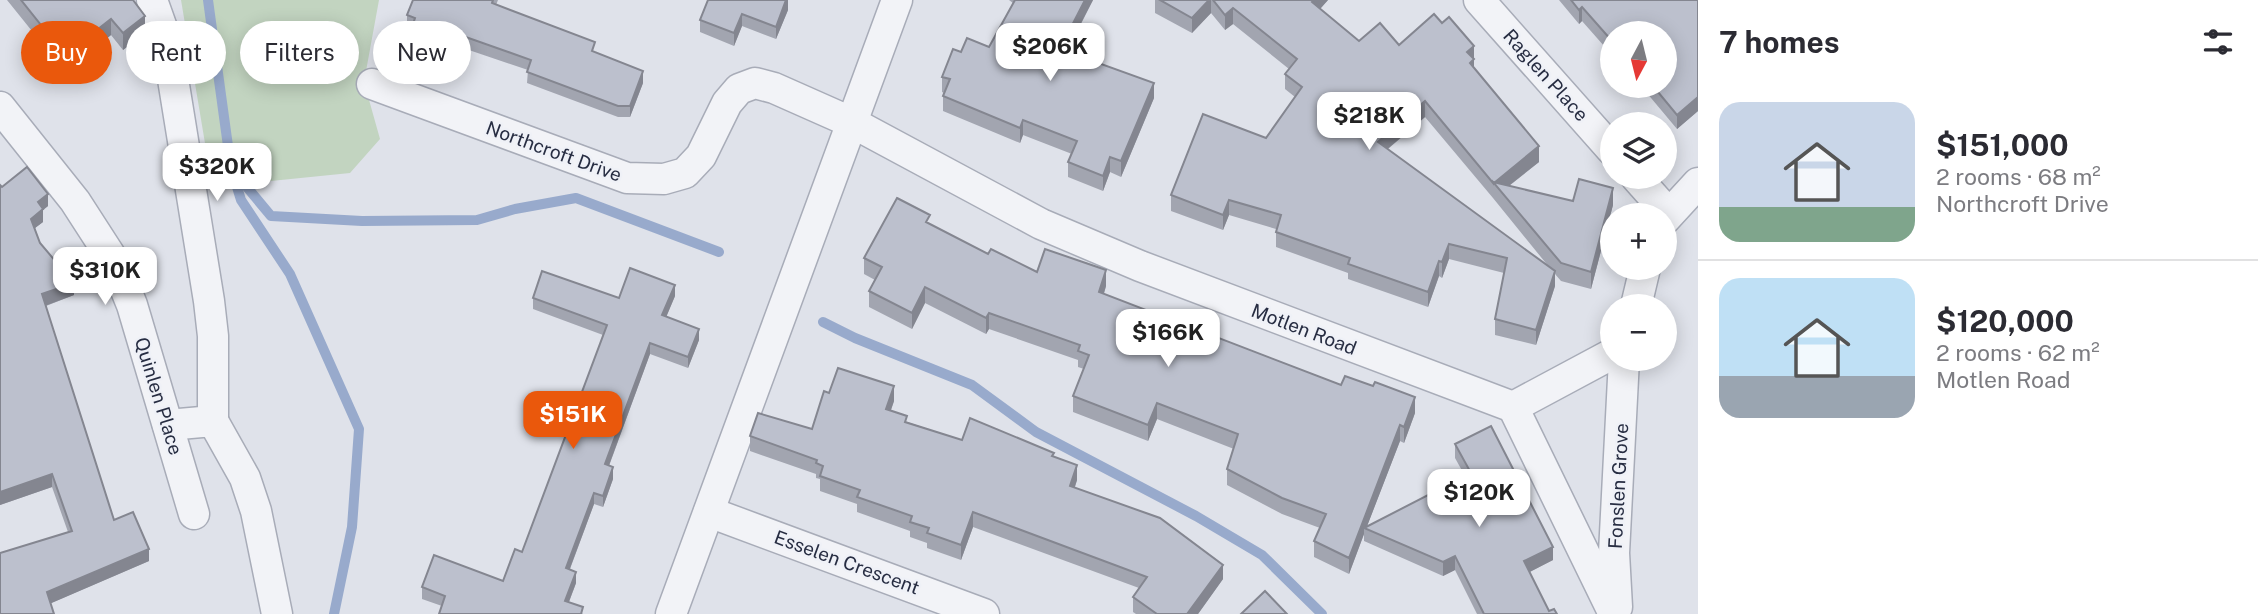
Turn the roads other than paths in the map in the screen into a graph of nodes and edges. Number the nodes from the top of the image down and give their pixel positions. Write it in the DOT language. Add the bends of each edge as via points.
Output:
graph roads {
  1 [pos="152,0"];
  2 [pos="897,0"];
  3 [pos="1479,0"];
  4 [pos="372,85"];
  5 [pos="0,107"];
  6 [pos="853,123"];
  7 [pos="1600,136"];
  8 [pos="1698,183"];
  9 [pos="1677,205"];
  10 [pos="1600,360"];
  11 [pos="1623,371"];
  12 [pos="1513,407"];
  13 [pos="213,421"];
  14 [pos="168,425"];
  15 [pos="709,512"];
  16 [pos="194,514"];
  17 [pos="277,614"];
  18 [pos="671,614"];
  19 [pos="984,614"];
  20 [pos="1615,614"];
  1 -- 13 [label="street" via="167,42 209,302"];
  2 -- 6 [label="street"];
  3 -- 7 [label="street, Raglen Place"];
  4 -- 6 [label="street, Northcroft Drive" via="627,178 664,179 685,173 701,156 727,103 739,89 755,83"];
  5 -- 14 [label="street, Quinlen Place" via="75,201 115,263"];
  6 -- 12 [label="street, Motlen Road" via="1041,224"];
  6 -- 15 [label="street"];
  8 -- 9 [label="street"];
  10 -- 12 [label="street"];
  11 -- 20 [label="street, Fonslen Grove"];
  12 -- 20 [label="street"];
  13 -- 14 [label="street"];
  13 -- 17 [label="street" via="245,478 256,511"];
  14 -- 16 [label="street, Quinlen Place"];
  15 -- 18 [label="street"];
  15 -- 19 [label="street, Esselen Crescent"];
}
